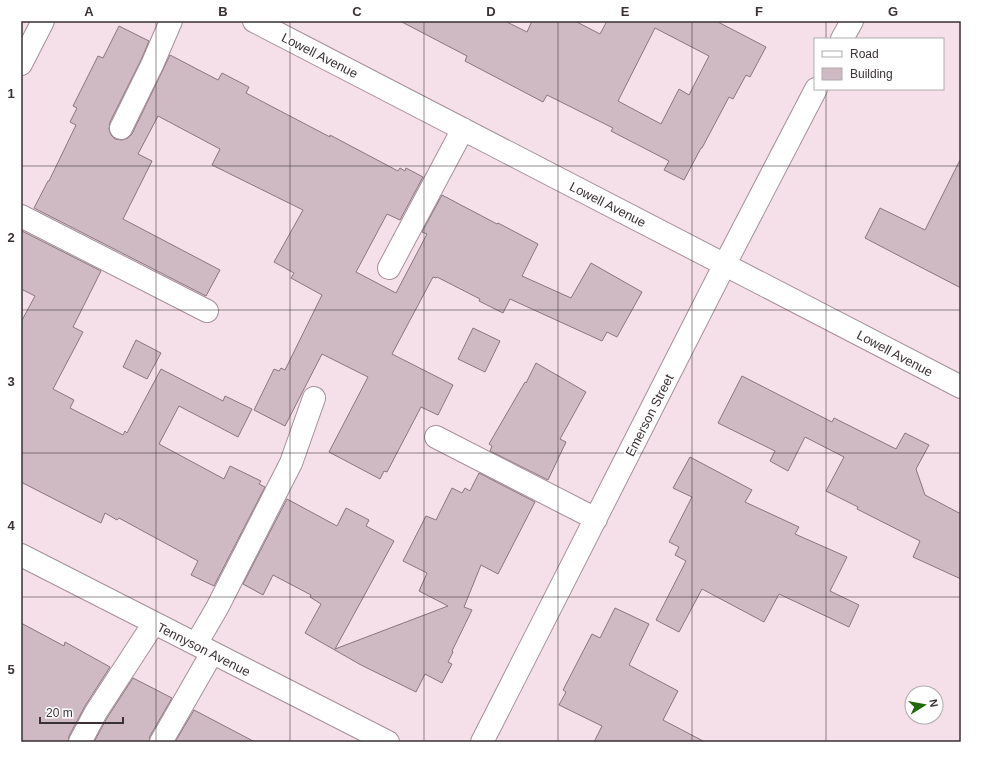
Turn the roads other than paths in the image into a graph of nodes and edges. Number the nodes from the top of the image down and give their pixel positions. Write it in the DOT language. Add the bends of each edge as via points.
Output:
graph roads {
  1 [pos="43,21"];
  2 [pos="171,21"];
  3 [pos="254,21"];
  4 [pos="852,21"];
  5 [pos="843,38"];
  6 [pos="21,64"];
  7 [pos="815,90"];
  8 [pos="121,128"];
  9 [pos="463,129"];
  10 [pos="21,216"];
  11 [pos="725,264"];
  12 [pos="389,268"];
  13 [pos="207,311"];
  14 [pos="961,387"];
  15 [pos="314,398"];
  16 [pos="436,437"];
  17 [pos="596,519"];
  18 [pos="21,555"];
  19 [pos="154,623"];
  20 [pos="204,649"];
  21 [pos="80,742"];
  22 [pos="161,742"];
  23 [pos="388,742"];
  24 [pos="482,742"];
  1 -- 6 [label="street"];
  2 -- 8 [label="street"];
  3 -- 9 [label="street, Lowell Avenue"];
  4 -- 5 [label="street"];
  7 -- 11 [label="street, Emerson Street"];
  9 -- 11 [label="street, Lowell Avenue"];
  9 -- 12 [label="street"];
  10 -- 13 [label="street"];
  11 -- 14 [label="street, Lowell Avenue"];
  11 -- 17 [label="street, Emerson Street"];
  15 -- 20 [label="street" via="291,463 220,601"];
  16 -- 17 [label="street"];
  17 -- 24 [label="street, Emerson Street"];
  18 -- 19 [label="street, Tennyson Avenue"];
  19 -- 20 [label="street, Tennyson Avenue"];
  19 -- 21 [label="street" via="96,712"];
  20 -- 22 [label="street"];
  20 -- 23 [label="street, Tennyson Avenue"];
}
